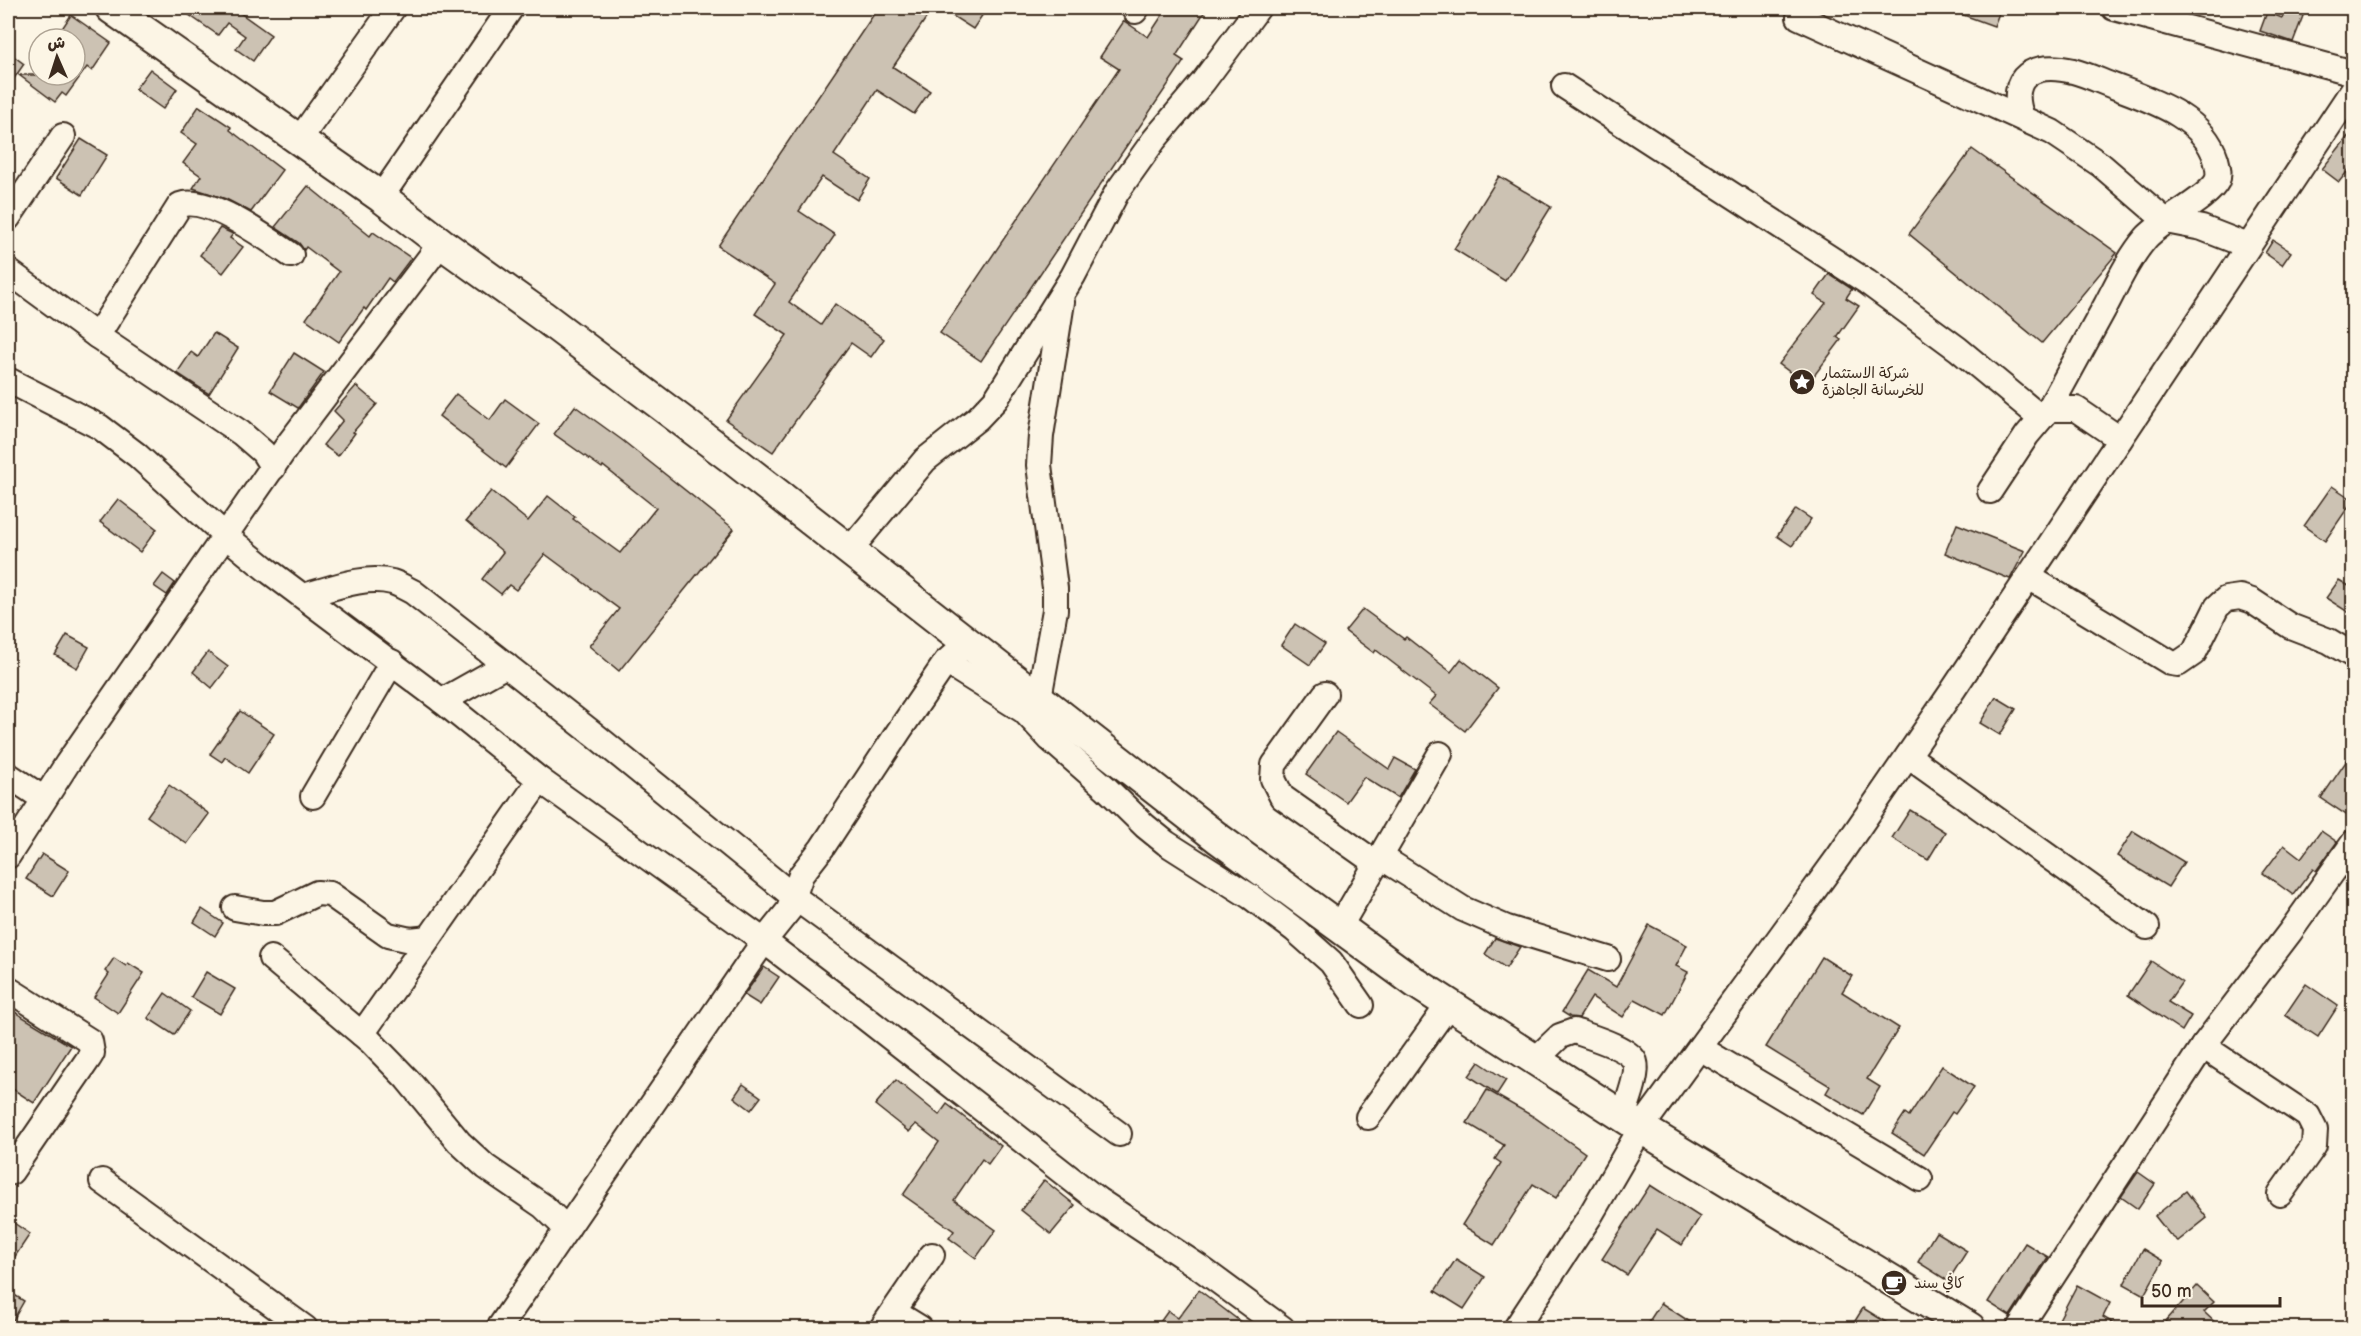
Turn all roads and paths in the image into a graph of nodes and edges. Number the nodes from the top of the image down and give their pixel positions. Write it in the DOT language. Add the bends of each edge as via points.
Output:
graph roads {
  1 [pos="111,8"];
  2 [pos="393,8"];
  3 [pos="511,8"];
  4 [pos="1258,8"];
  5 [pos="2114,8"];
  6 [pos="1799,17"];
  7 [pos="2354,73"];
  8 [pos="1564,86"];
  9 [pos="2354,88"];
  10 [pos="2022,118"];
  11 [pos="63,136"];
  12 [pos="299,140"];
  13 [pos="381,197"];
  14 [pos="8,219"];
  15 [pos="2166,221"];
  16 [pos="441,243"];
  17 [pos="2248,246"];
  18 [pos="291,255"];
  19 [pos="8,271"];
  20 [pos="1064,291"];
  21 [pos="97,336"];
  22 [pos="8,380"];
  23 [pos="2044,413"];
  24 [pos="2120,440"];
  25 [pos="273,468"];
  26 [pos="1990,491"];
  27 [pos="225,536"];
  28 [pos="848,552"];
  29 [pos="2029,577"];
  30 [pos="303,596"];
  31 [pos="957,653"];
  32 [pos="2354,656"];
  33 [pos="392,662"];
  34 [pos="506,665"];
  35 [pos="1325,694"];
  36 [pos="1039,698"];
  37 [pos="442,701"];
  38 [pos="1440,754"];
  39 [pos="1908,756"];
  40 [pos="8,775"];
  41 [pos="540,780"];
  42 [pos="313,796"];
  43 [pos="44,799"];
  44 [pos="2354,842"];
  45 [pos="8,856"];
  46 [pos="1379,860"];
  47 [pos="794,897"];
  48 [pos="235,908"];
  49 [pos="1340,926"];
  50 [pos="2148,927"];
  51 [pos="429,938"];
  52 [pos="764,941"];
  53 [pos="271,958"];
  54 [pos="1608,959"];
  55 [pos="8,989"];
  56 [pos="1449,1004"];
  57 [pos="1361,1005"];
  58 [pos="362,1034"];
  59 [pos="2203,1046"];
  60 [pos="1700,1048"];
  61 [pos="1536,1059"];
  62 [pos="1368,1117"];
  63 [pos="1632,1122"];
  64 [pos="1119,1134"];
  65 [pos="8,1173"];
  66 [pos="1920,1179"];
  67 [pos="102,1181"];
  68 [pos="2280,1194"];
  69 [pos="567,1229"];
  70 [pos="932,1255"];
  71 [pos="888,1320"];
  72 [pos="1964,1327"];
  73 [pos="305,1329"];
  74 [pos="499,1329"];
  75 [pos="920,1329"];
  76 [pos="1282,1329"];
  77 [pos="1516,1329"];
  78 [pos="2019,1329"];
  1 -- 12 [label="main road"];
  2 -- 12 [label="street"];
  3 -- 13 [label="street"];
  4 -- 20 [label="street" via="1117,192"];
  5 -- 7 [label="street"];
  6 -- 10 [label="street"];
  8 -- 23 [label="street" via="1867,282"];
  9 -- 17 [label="street"];
  10 -- 15 [label="street" via="2074,145"];
  10 -- 15 [label="street" via="2017,88 2025,76 2039,69 2056,68 2149,99 2178,114 2195,127 2213,150 2219,170 2217,181 2206,194"];
  11 -- 14 [label="street"];
  12 -- 13 [label="main road"];
  13 -- 16 [label="main road"];
  15 -- 17 [label="street" via="2202,228"];
  15 -- 23 [label="street" via="2146,238 2122,273"];
  16 -- 25 [label="street"];
  16 -- 28 [label="main road" via="650,396"];
  17 -- 24 [label="street"];
  18 -- 21 [label="street" via="221,213 196,203 184,203 177,208"];
  19 -- 21 [label="street"];
  20 -- 28 [label="street" via="996,399 925,460"];
  20 -- 36 [label="street" via="1039,465 1055,610"];
  21 -- 25 [label="street" via="248,438"];
  22 -- 27 [label="street" via="100,427 154,470"];
  23 -- 24 [label="street" via="2076,409"];
  23 -- 26 [label="street"];
  24 -- 29 [label="street"];
  25 -- 27 [label="street"];
  27 -- 30 [label="street"];
  27 -- 43 [label="street"];
  28 -- 31 [label="main road"];
  29 -- 32 [label="street" via="2171,663 2178,664 2194,653 2217,607 2226,599 2240,597"];
  29 -- 39 [label="street"];
  30 -- 33 [label="street"];
  30 -- 34 [label="street" via="358,582 393,582 413,592"];
  31 -- 36 [label="main road"];
  31 -- 47 [label="street" via="801,875"];
  31 -- 57 [label="street" via="1145,826 1295,930 1331,962"];
  33 -- 37 [label="street"];
  33 -- 42 [label="street"];
  34 -- 37 [label="street"];
  34 -- 47 [label="street"];
  35 -- 46 [label="street" via="1274,765 1273,779 1282,797"];
  36 -- 49 [label="main road" via="1219,839"];
  37 -- 41 [label="street"];
  38 -- 46 [label="street"];
  39 -- 50 [label="street"];
  39 -- 60 [label="street"];
  40 -- 43 [label="street"];
  41 -- 51 [label="street"];
  41 -- 52 [label="street"];
  43 -- 45 [label="street"];
  44 -- 59 [label="street"];
  46 -- 49 [label="street"];
  46 -- 54 [label="street" via="1464,909 1507,928"];
  47 -- 52 [label="street" via="789,910"];
  47 -- 64 [label="street"];
  48 -- 51 [label="street" via="275,913 317,893 330,894 388,935 410,940"];
  49 -- 56 [label="main road"];
  51 -- 58 [label="street"];
  52 -- 69 [label="street"];
  52 -- 76 [label="street" via="1098,1200 1199,1267"];
  53 -- 58 [label="street"];
  55 -- 65 [label="street" via="90,1041 92,1047 92,1053"];
  56 -- 61 [label="main road"];
  56 -- 62 [label="street"];
  58 -- 69 [label="street" via="407,1079 459,1142"];
  59 -- 68 [label="street" via="2308,1116 2315,1130 2314,1146"];
  59 -- 78 [label="street"];
  60 -- 63 [label="street"];
  60 -- 66 [label="street"];
  61 -- 63 [label="main road"];
  61 -- 63 [label="street" via="1560,1036 1574,1031 1629,1052 1636,1063"];
  63 -- 72 [label="main road"];
  63 -- 77 [label="street" via="1590,1216"];
  67 -- 73 [label="street"];
  69 -- 74 [label="street"];
  70 -- 71 [label="street"];
  71 -- 75 [label="street"];
}
